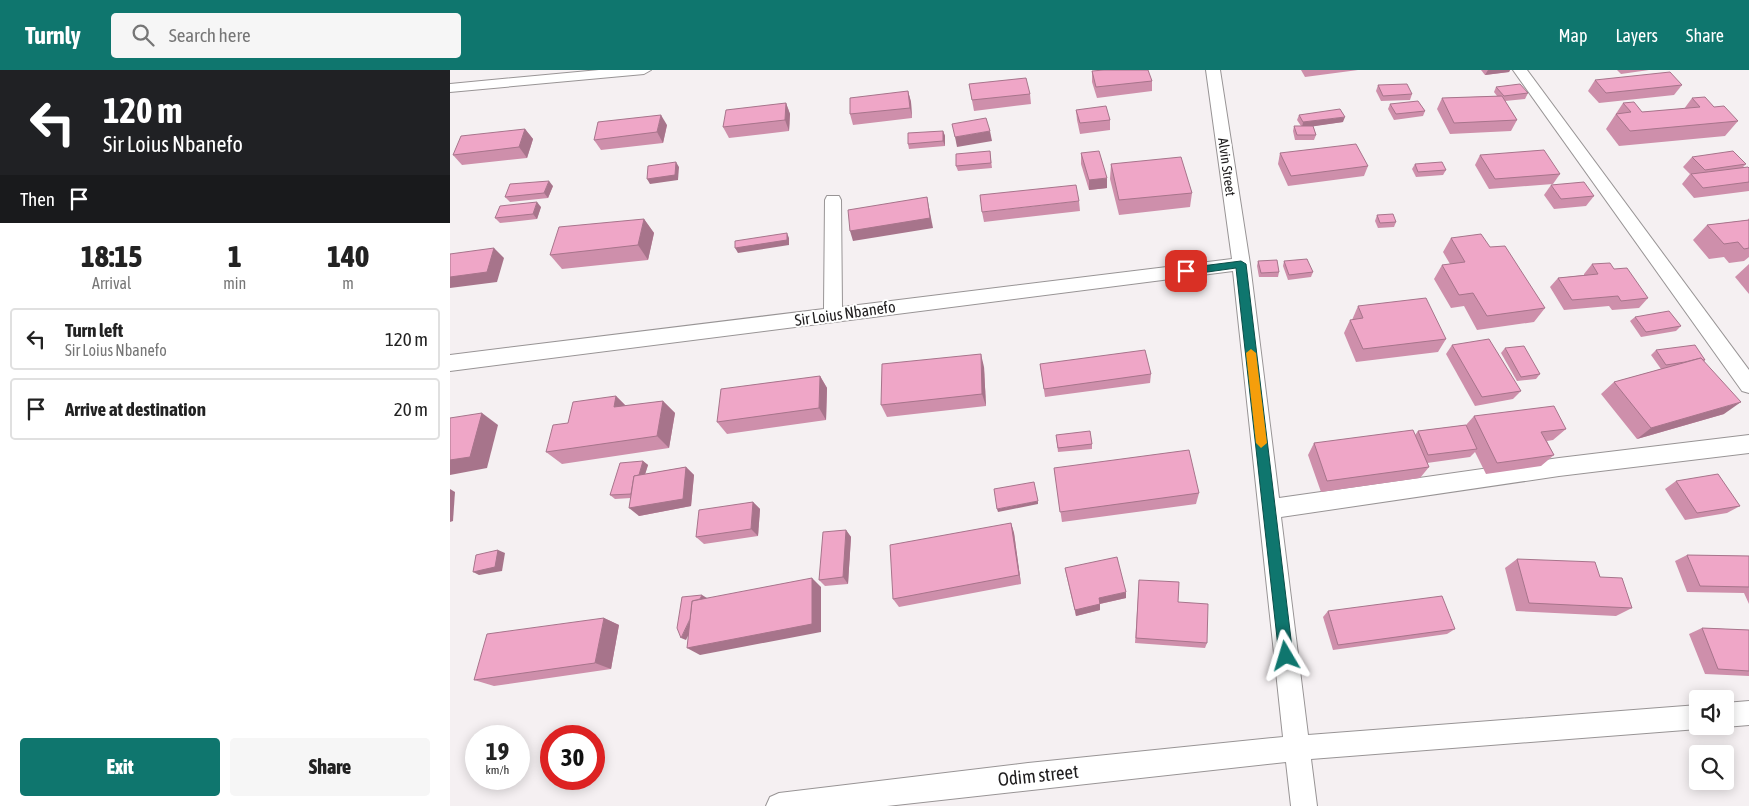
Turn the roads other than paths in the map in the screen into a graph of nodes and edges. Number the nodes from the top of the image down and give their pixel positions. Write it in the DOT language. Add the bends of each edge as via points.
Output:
graph roads {
  1 [pos="644,70"];
  2 [pos="1213,70"];
  3 [pos="1520,70"];
  4 [pos="584,73"];
  5 [pos="450,88"];
  6 [pos="832,200"];
  7 [pos="1241,264"];
  8 [pos="834,315"];
  9 [pos="450,363"];
  10 [pos="1749,385"];
  11 [pos="1749,444"];
  12 [pos="1269,509"];
  13 [pos="1749,713"];
  14 [pos="1734,714"];
  15 [pos="1689,718"];
  16 [pos="1297,748"];
  17 [pos="779,806"];
  18 [pos="1304,806"];
  1 -- 4 [label="street"];
  2 -- 7 [label="street, Alvin Street"];
  3 -- 10 [label="street"];
  4 -- 5 [label="street"];
  6 -- 8 [label="street"];
  7 -- 8 [label="street, Sir Loius Nbanefo"];
  7 -- 12 [label="street, Alvin Street"];
  8 -- 9 [label="street, Sir Loius Nbanefo"];
  11 -- 12 [label="street" via="1559,467"];
  12 -- 16 [label="street, Alvin Street"];
  13 -- 14 [label="street"];
  15 -- 16 [label="street, Odim street"];
  16 -- 17 [label="street, Odim street"];
  16 -- 18 [label="street, Alvin Street"];
}
